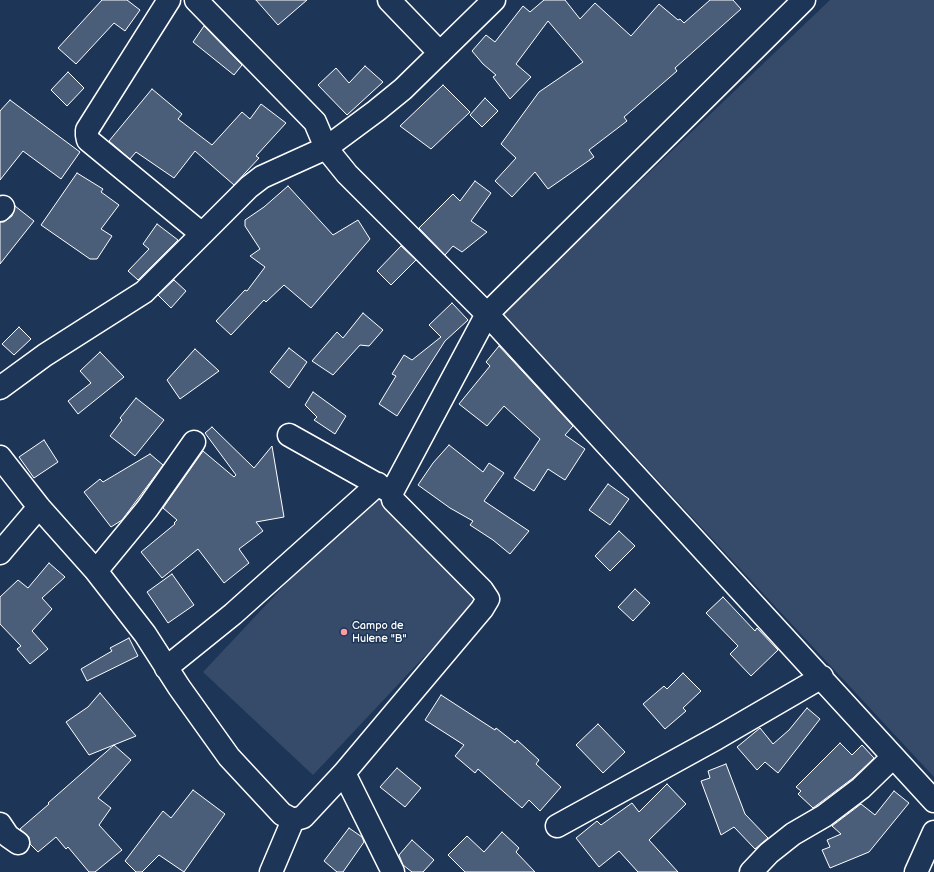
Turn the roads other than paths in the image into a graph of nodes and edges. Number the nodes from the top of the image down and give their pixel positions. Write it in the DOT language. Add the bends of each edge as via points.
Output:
graph roads {
  1 [pos="169,0"];
  2 [pos="196,0"];
  3 [pos="389,0"];
  4 [pos="494,0"];
  5 [pos="804,0"];
  6 [pos="440,53"];
  7 [pos="326,148"];
  8 [pos="202,234"];
  9 [pos="487,314"];
  10 [pos="0,388"];
  11 [pos="289,435"];
  12 [pos="194,442"];
  13 [pos="0,457"];
  14 [pos="385,488"];
  15 [pos="39,507"];
  16 [pos="0,553"];
  17 [pos="96,571"];
  18 [pos="166,668"];
  19 [pos="822,678"];
  20 [pos="893,757"];
  21 [pos="344,773"];
  22 [pos="934,801"];
  23 [pos="293,820"];
  24 [pos="0,824"];
  25 [pos="557,826"];
  26 [pos="934,832"];
  27 [pos="18,843"];
  28 [pos="271,872"];
  29 [pos="393,872"];
  30 [pos="751,872"];
  31 [pos="916,872"];
  1 -- 8 [label="street" via="87,135 88,140"];
  2 -- 7 [label="street" via="315,122"];
  3 -- 6 [label="street"];
  4 -- 6 [label="street"];
  5 -- 9 [label="street"];
  6 -- 7 [label="street" via="403,89"];
  7 -- 8 [label="street" via="262,177 239,196"];
  7 -- 9 [label="street" via="347,174"];
  8 -- 10 [label="street" via="144,292 45,355"];
  9 -- 14 [label="street"];
  9 -- 19 [label="street"];
  11 -- 14 [label="street"];
  12 -- 17 [label="street" via="147,509"];
  13 -- 15 [label="street"];
  14 -- 18 [label="street"];
  14 -- 21 [label="street" via="393,500 488,599"];
  15 -- 16 [label="street"];
  15 -- 17 [label="street"];
  17 -- 18 [label="street" via="145,634"];
  18 -- 23 [label="street" via="229,757 282,814"];
  19 -- 20 [label="street"];
  19 -- 25 [label="street"];
  20 -- 22 [label="street"];
  20 -- 30 [label="street" via="861,788 824,816 793,834 769,853"];
  21 -- 23 [label="street" via="303,817"];
  21 -- 29 [label="street"];
  23 -- 28 [label="street"];
  24 -- 27 [label="street" via="8,836"];
  26 -- 31 [label="street"];
}
